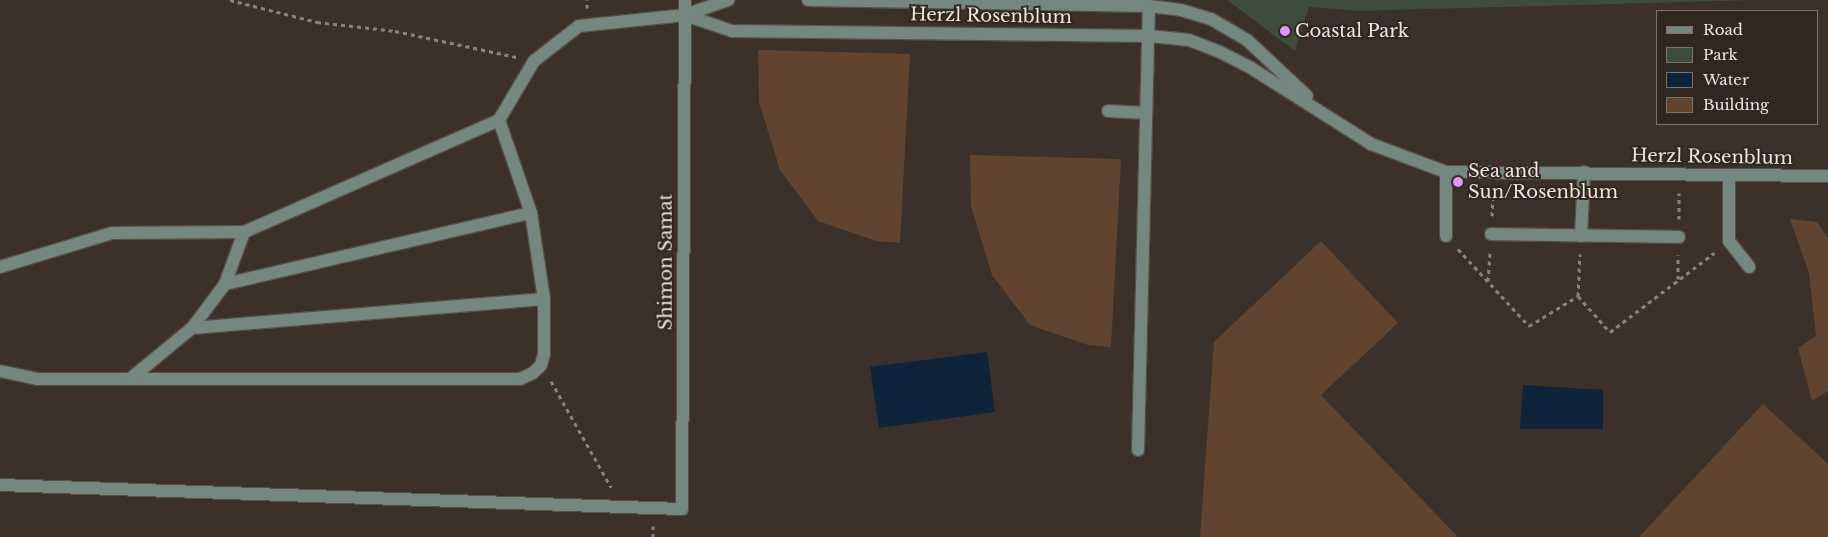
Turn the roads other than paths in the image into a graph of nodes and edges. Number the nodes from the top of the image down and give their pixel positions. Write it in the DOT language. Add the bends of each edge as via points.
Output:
graph roads {
  1 [pos="685,0"];
  2 [pos="728,0"];
  3 [pos="808,0"];
  4 [pos="1149,6"];
  5 [pos="685,15"];
  6 [pos="1148,36"];
  7 [pos="1108,111"];
  8 [pos="1146,113"];
  9 [pos="1325,113"];
  10 [pos="499,120"];
  11 [pos="1828,166"];
  12 [pos="1446,172"];
  13 [pos="1584,172"];
  14 [pos="1729,176"];
  15 [pos="1813,176"];
  16 [pos="1828,176"];
  17 [pos="531,213"];
  18 [pos="244,232"];
  19 [pos="1490,234"];
  20 [pos="1446,236"];
  21 [pos="1581,236"];
  22 [pos="1679,237"];
  23 [pos="0,267"];
  24 [pos="1749,267"];
  25 [pos="225,284"];
  26 [pos="544,299"];
  27 [pos="192,328"];
  28 [pos="0,371"];
  29 [pos="130,379"];
  30 [pos="1138,450"];
  31 [pos="0,486"];
  1 -- 5 [label="street, Shimon Samat"];
  2 -- 5 [label="street"];
  3 -- 4 [label="street, Herzl Rosenblum"];
  4 -- 6 [label="street"];
  4 -- 9 [label="street, Herzl Rosenblum" via="1181,10 1211,19 1247,40"];
  5 -- 6 [label="street, Herzl Rosenblum" via="732,31"];
  5 -- 10 [label="street" via="578,26 534,61"];
  5 -- 31 [label="street, Shimon Samat" via="682,509"];
  6 -- 8 [label="street"];
  6 -- 9 [label="street, Herzl Rosenblum" via="1189,40 1220,52"];
  7 -- 8 [label="street"];
  8 -- 30 [label="street"];
  9 -- 12 [label="street, Herzl Rosenblum" via="1371,144"];
  10 -- 17 [label="street"];
  10 -- 18 [label="street"];
  11 -- 15 [label="street, Herzl Rosenblum"];
  12 -- 13 [label="street, Herzl Rosenblum"];
  12 -- 20 [label="street"];
  13 -- 14 [label="street, Herzl Rosenblum"];
  13 -- 21 [label="street"];
  14 -- 15 [label="street, Herzl Rosenblum"];
  14 -- 24 [label="street" via="1729,241"];
  15 -- 16 [label="street, Herzl Rosenblum"];
  17 -- 25 [label="street"];
  17 -- 26 [label="street"];
  18 -- 23 [label="street" via="112,233"];
  18 -- 25 [label="street"];
  19 -- 21 [label="street"];
  21 -- 22 [label="street"];
  25 -- 27 [label="street"];
  26 -- 27 [label="street"];
  26 -- 29 [label="street" via="541,365 520,379"];
  27 -- 29 [label="street"];
  28 -- 29 [label="street" via="38,379"];
}
